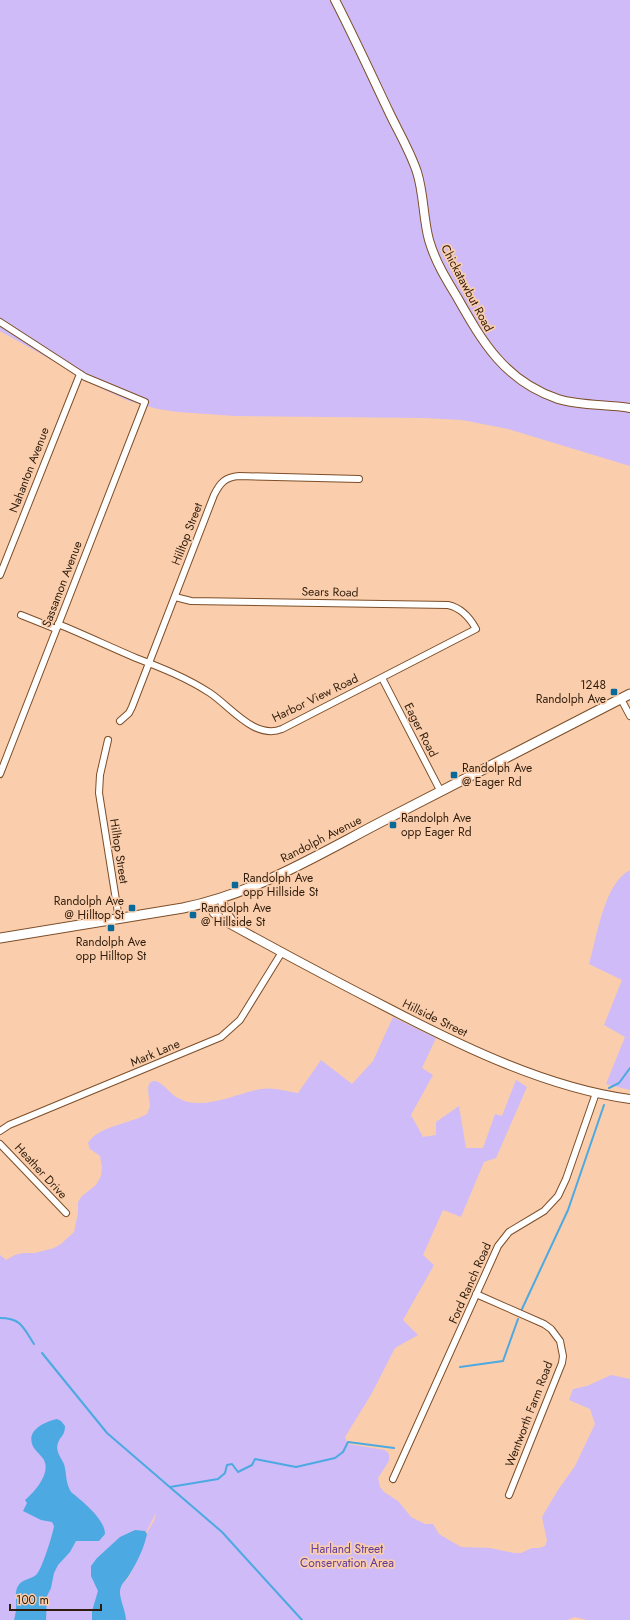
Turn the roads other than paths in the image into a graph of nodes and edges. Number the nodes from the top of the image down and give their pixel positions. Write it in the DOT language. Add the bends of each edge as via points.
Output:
graph roads {
  1 [pos="335,0"];
  2 [pos="0,322"];
  3 [pos="80,374"];
  4 [pos="630,408"];
  5 [pos="359,479"];
  6 [pos="0,575"];
  7 [pos="174,597"];
  8 [pos="21,615"];
  9 [pos="57,627"];
  10 [pos="476,629"];
  11 [pos="149,663"];
  12 [pos="382,678"];
  13 [pos="630,694"];
  14 [pos="621,699"];
  15 [pos="630,716"];
  16 [pos="120,721"];
  17 [pos="108,740"];
  18 [pos="0,774"];
  19 [pos="441,792"];
  20 [pos="221,899"];
  21 [pos="209,902"];
  22 [pos="119,919"];
  23 [pos="240,930"];
  24 [pos="0,938"];
  25 [pos="282,952"];
  26 [pos="596,1094"];
  27 [pos="630,1099"];
  28 [pos="0,1131"];
  29 [pos="0,1144"];
  30 [pos="66,1213"];
  31 [pos="476,1294"];
  32 [pos="393,1480"];
  33 [pos="509,1495"];
  1 -- 4 [label="main road, Chickatawbut Road" via="417,171 427,233 436,260 484,344 509,371 538,391 572,402"];
  2 -- 3 [label="street"];
  3 -- 6 [label="street, Nahanton Avenue"];
  3 -- 9 [label="street, Sassamon Avenue" via="145,402"];
  5 -- 7 [label="street, Hilltop Street" via="239,476 224,480 214,495"];
  7 -- 10 [label="street, Sears Road" via="192,601 448,605 462,611"];
  7 -- 11 [label="street, Hilltop Street"];
  8 -- 9 [label="street, Harbor View Road"];
  9 -- 11 [label="street, Harbor View Road"];
  9 -- 18 [label="street, Sassamon Avenue"];
  10 -- 12 [label="street, Harbor View Road"];
  11 -- 12 [label="street, Harbor View Road" via="193,682 253,727 268,732 282,728"];
  11 -- 16 [label="street, Hilltop Street" via="130,710"];
  12 -- 19 [label="street, Eager Road"];
  13 -- 14 [label="main road, Randolph Avenue"];
  14 -- 15 [label="street"];
  14 -- 19 [label="main road, Randolph Avenue"];
  17 -- 22 [label="street, Hilltop Street" via="100,775 99,793"];
  19 -- 20 [label="main road, Randolph Avenue" via="273,877"];
  20 -- 21 [label="main road, Randolph Avenue"];
  20 -- 23 [label="main road, Hillside Street" via="228,917"];
  21 -- 22 [label="main road, Randolph Avenue"];
  21 -- 23 [label="main road, Hillside Street" via="219,918"];
  22 -- 24 [label="main road, Randolph Avenue"];
  23 -- 25 [label="main road, Hillside Street"];
  25 -- 26 [label="main road, Hillside Street" via="439,1034 502,1062"];
  25 -- 28 [label="street, Mark Lane" via="240,1020 221,1037"];
  26 -- 27 [label="main road, Hillside Street"];
  26 -- 31 [label="street, Ford Ranch Road" via="558,1196 544,1211 518,1225 502,1239"];
  29 -- 30 [label="street, Heather Drive"];
  31 -- 32 [label="street, Ford Ranch Road"];
  31 -- 33 [label="street, Wentworth Farm Road" via="544,1324 556,1335 562,1348 562,1363"];
}
